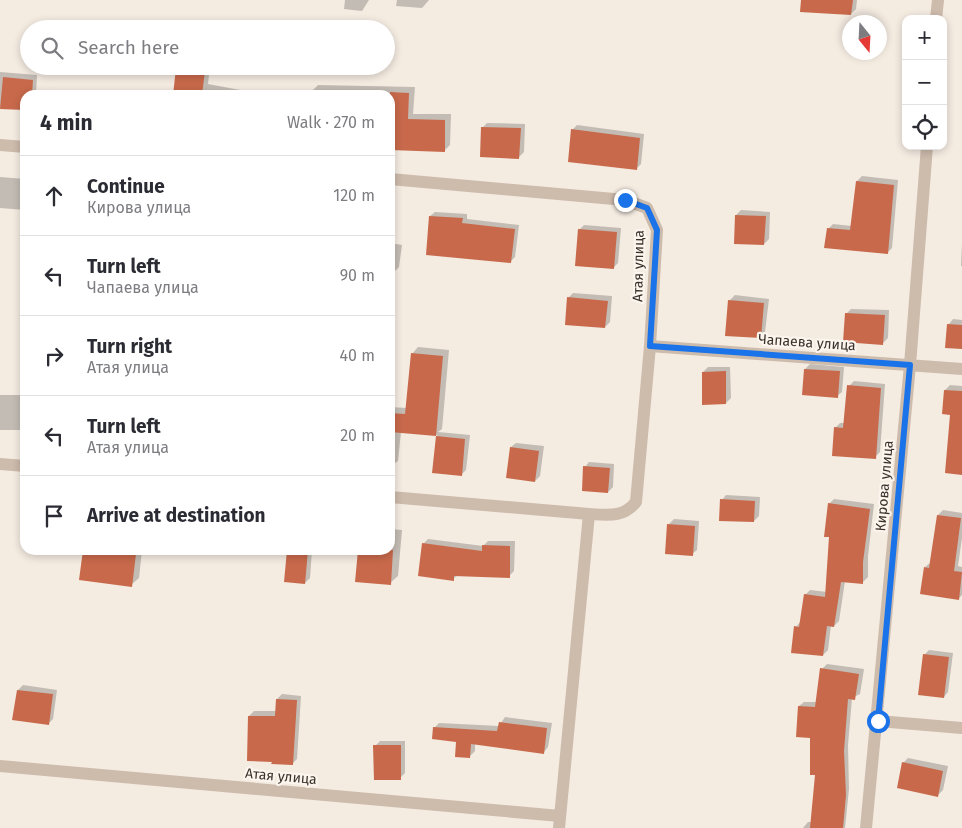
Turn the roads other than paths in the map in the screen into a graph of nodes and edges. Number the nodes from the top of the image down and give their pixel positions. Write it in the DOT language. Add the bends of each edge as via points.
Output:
graph roads {
  1 [pos="938,0"];
  2 [pos="936,15"];
  3 [pos="0,145"];
  4 [pos="20,147"];
  5 [pos="927,150"];
  6 [pos="395,179"];
  7 [pos="650,346"];
  8 [pos="910,365"];
  9 [pos="962,369"];
  10 [pos="0,464"];
  11 [pos="20,466"];
  12 [pos="395,497"];
  13 [pos="589,514"];
  14 [pos="878,721"];
  15 [pos="962,728"];
  16 [pos="0,766"];
  17 [pos="559,822"];
  18 [pos="866,828"];
  1 -- 2 [label="street"];
  3 -- 4 [label="street"];
  5 -- 8 [label="street, Кирова улица"];
  6 -- 7 [label="street, Атая улица" via="625,200 647,208 657,230"];
  7 -- 8 [label="street, Чапаева улица"];
  7 -- 13 [label="street, Атая улица" via="636,502 618,515"];
  8 -- 9 [label="street, Чапаева улица"];
  8 -- 14 [label="street, Кирова улица"];
  10 -- 11 [label="street"];
  12 -- 13 [label="street, Атая улица"];
  13 -- 17 [label="street, Атая улица"];
  14 -- 15 [label="street"];
  14 -- 18 [label="street, Кирова улица"];
  16 -- 17 [label="street, Атая улица"];
}
